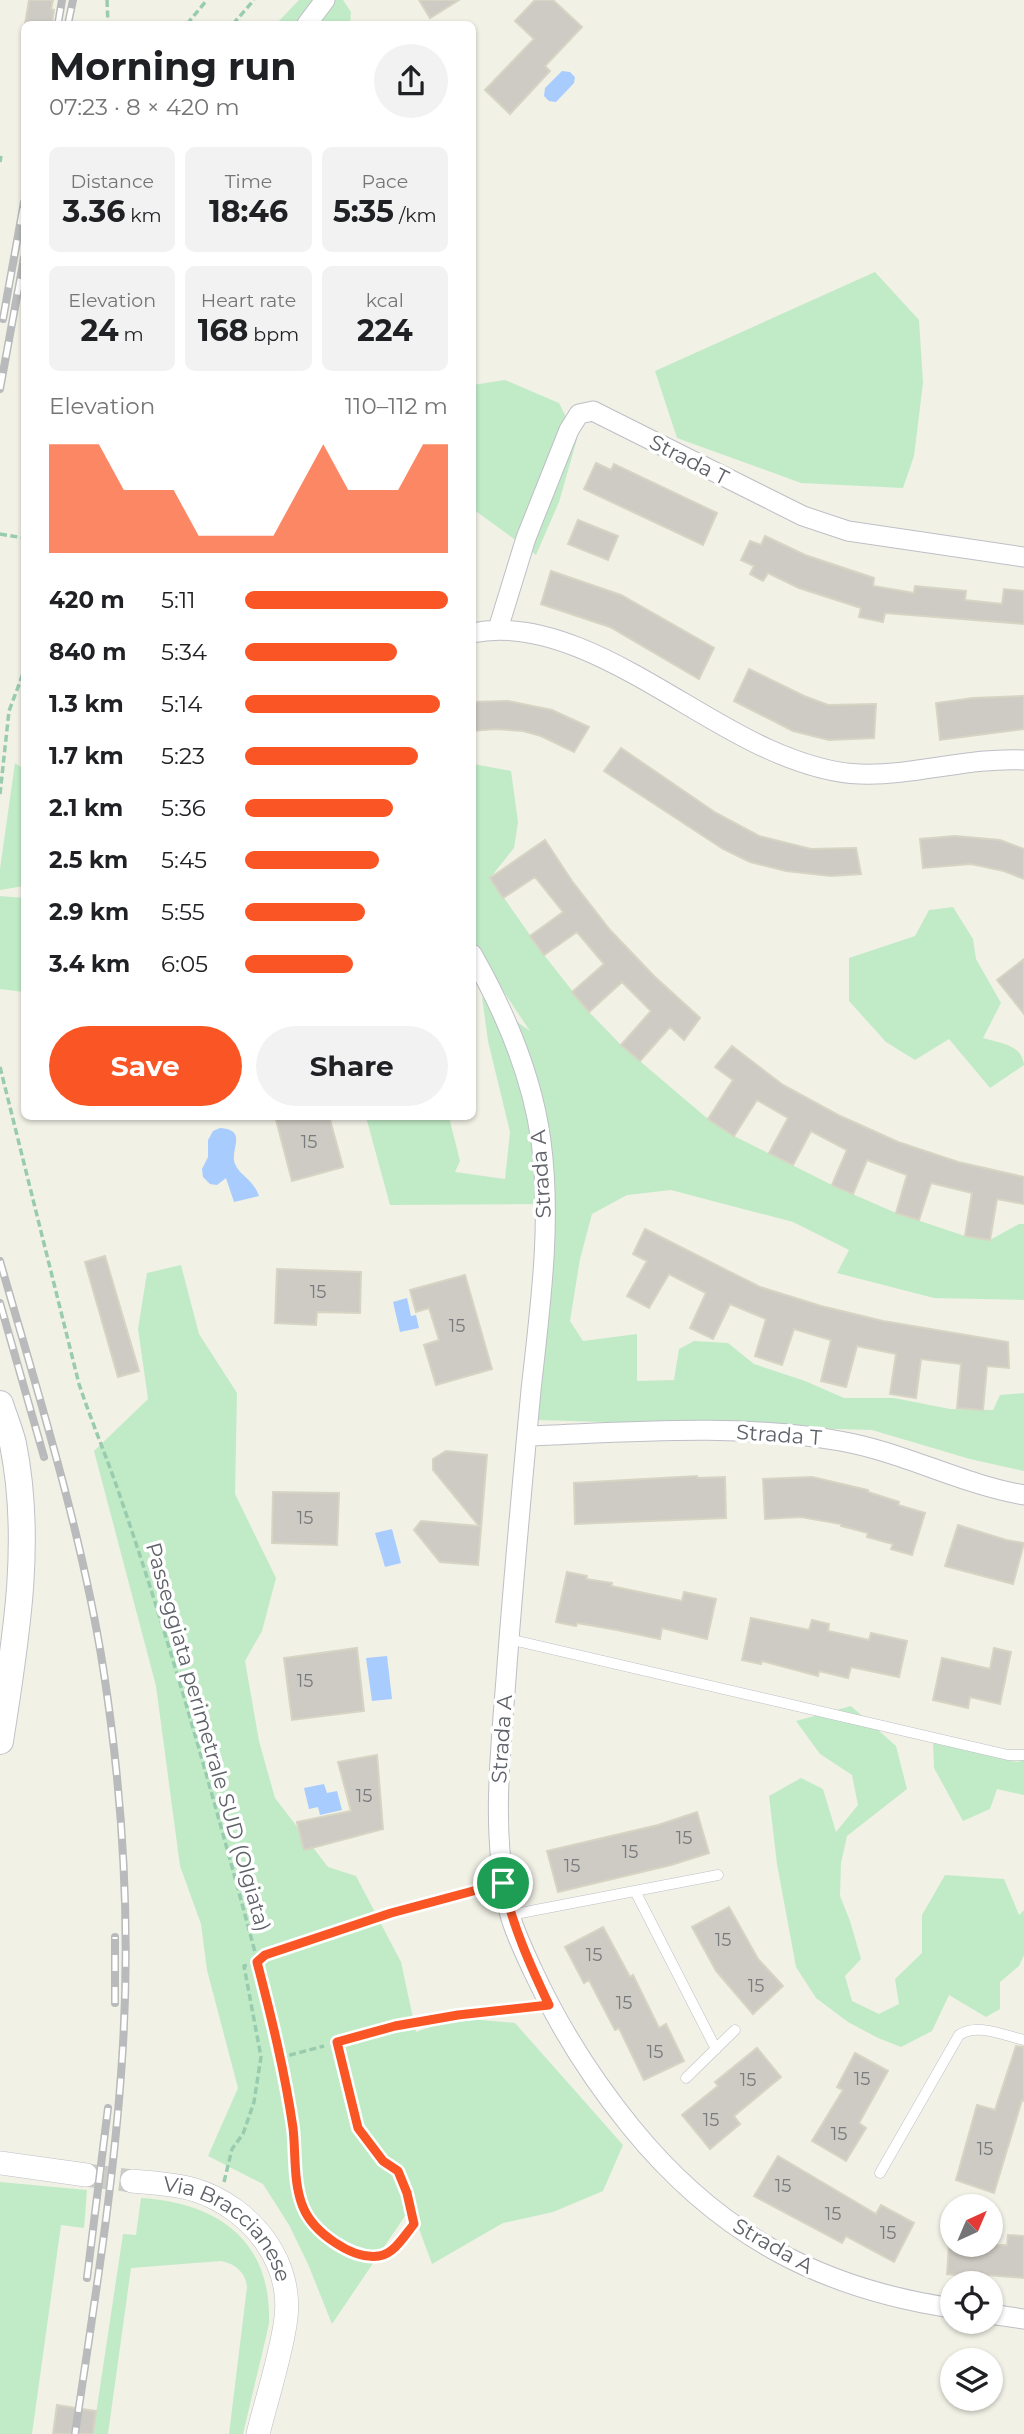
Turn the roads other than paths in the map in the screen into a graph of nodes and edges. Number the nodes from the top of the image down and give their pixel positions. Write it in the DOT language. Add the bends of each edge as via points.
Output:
graph roads {
  1 [pos="325,0"];
  2 [pos="309,21"];
  3 [pos="1024,557"];
  4 [pos="498,629"];
  5 [pos="476,632"];
  6 [pos="1024,760"];
  7 [pos="476,961"];
  8 [pos="0,1404"];
  9 [pos="527,1436"];
  10 [pos="1024,1495"];
  11 [pos="509,1639"];
  12 [pos="0,1741"];
  13 [pos="1024,1755"];
  14 [pos="718,1875"];
  15 [pos="635,1891"];
  16 [pos="510,1915"];
  17 [pos="549,2005"];
  18 [pos="735,2029"];
  19 [pos="1024,2040"];
  20 [pos="337,2042"];
  21 [pos="716,2049"];
  22 [pos="686,2078"];
  23 [pos="0,2151"];
  24 [pos="7,2166"];
  25 [pos="880,2173"];
  26 [pos="86,2175"];
  27 [pos="132,2181"];
  28 [pos="940,2306"];
  29 [pos="1003,2316"];
  30 [pos="1024,2319"];
  31 [pos="258,2434"];
  1 -- 2 [label="street"];
  3 -- 4 [label="street, Strada T" via="825,525 601,414 585,411 569,430 526,538"];
  4 -- 5 [label="street"];
  4 -- 6 [label="street" via="544,634 587,650 728,730 813,766 881,774 981,760"];
  7 -- 9 [label="street, Strada A" via="521,1058 541,1142 546,1199 543,1272"];
  8 -- 12 [label="main road" via="13,1442 23,1531"];
  9 -- 10 [label="street, Strada T" via="688,1430 808,1436 873,1449"];
  9 -- 11 [label="street, Strada A"];
  11 -- 13 [label="lane" via="1008,1755"];
  11 -- 16 [label="street, Strada A" via="497,1813"];
  14 -- 15 [label="lane"];
  15 -- 16 [label="lane"];
  15 -- 21 [label="lane"];
  16 -- 17 [label="street, Strada A"];
  17 -- 20 [label="lane" via="458,2015"];
  17 -- 28 [label="street, Strada A" via="597,2083 643,2142 732,2224 786,2258 843,2283 901,2301"];
  18 -- 21 [label="lane"];
  19 -- 25 [label="lane" via="979,2029 959,2035"];
  21 -- 22 [label="lane"];
  23 -- 24 [label="street"];
  24 -- 26 [label="street"];
  27 -- 31 [label="street, Via Braccianese" via="188,2188 221,2201 268,2243 279,2269 286,2324"];
  29 -- 30 [label="street"];
}
